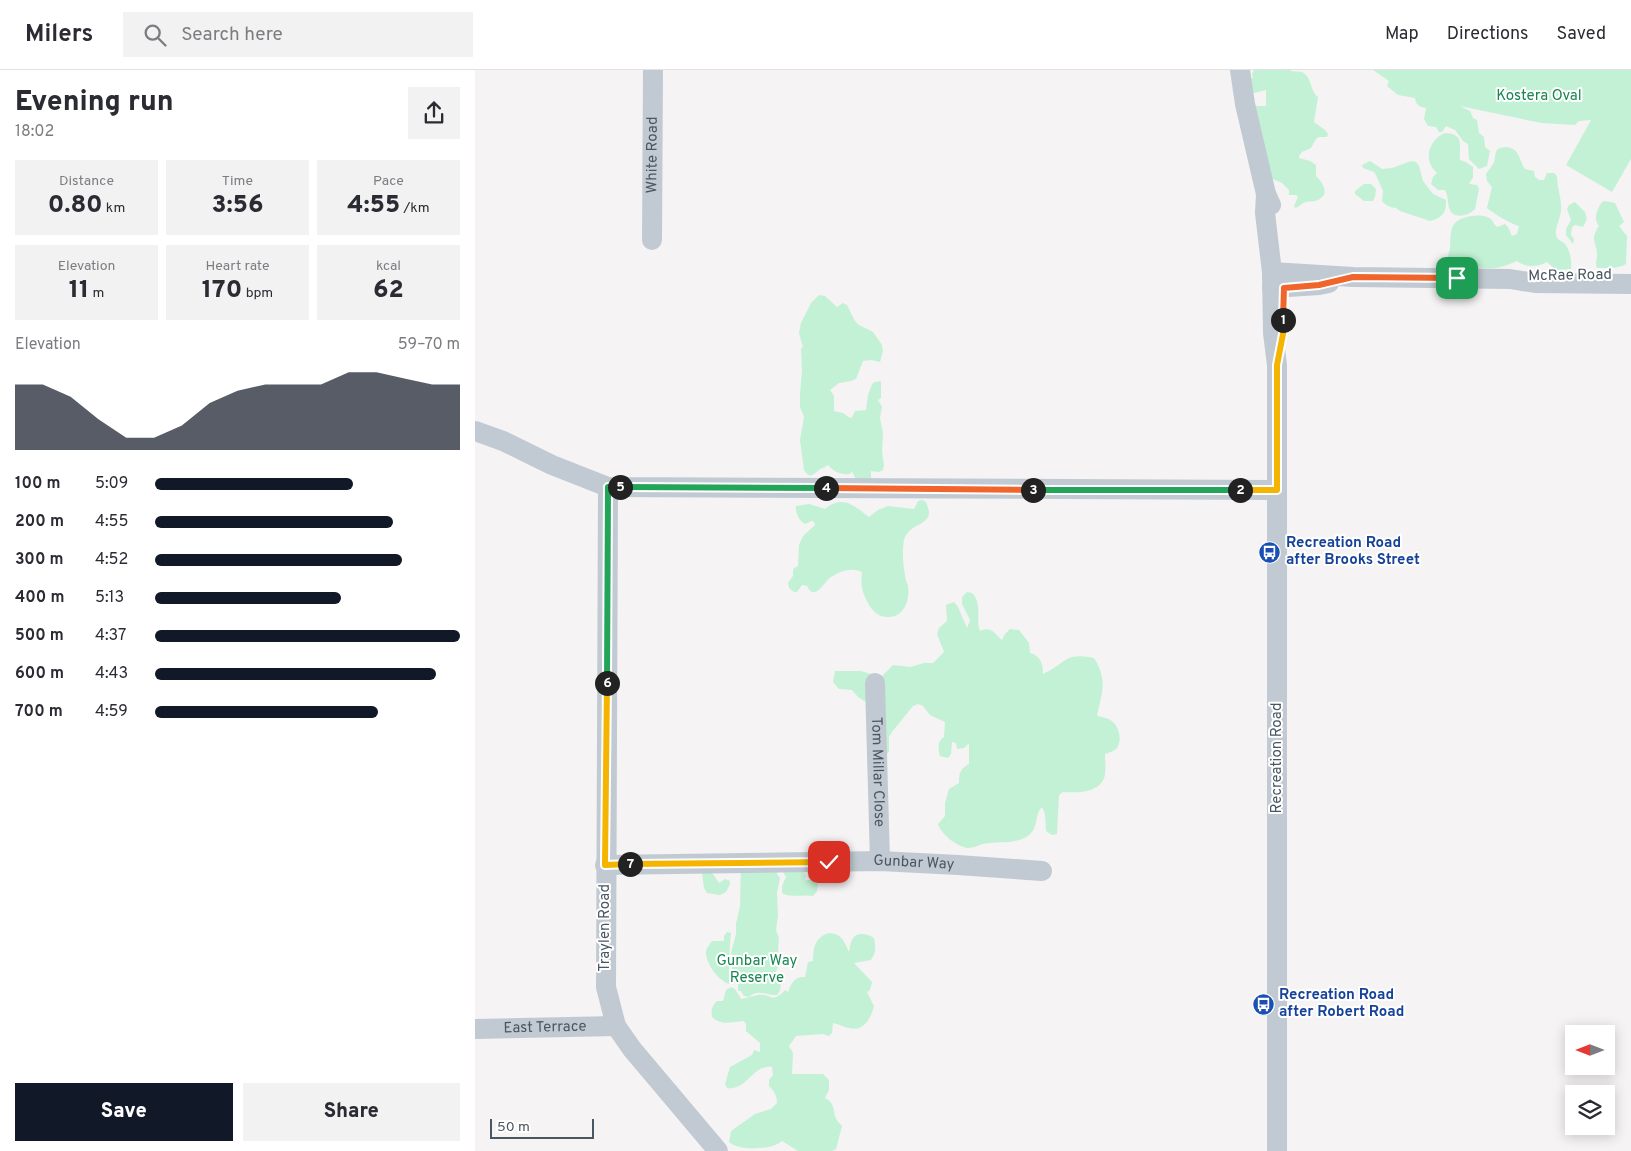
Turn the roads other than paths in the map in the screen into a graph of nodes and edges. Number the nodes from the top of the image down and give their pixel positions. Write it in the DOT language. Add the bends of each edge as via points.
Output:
graph roads {
  1 [pos="653,70"];
  2 [pos="1240,70"];
  3 [pos="653,240"];
  4 [pos="1631,276"];
  5 [pos="1510,279"];
  6 [pos="1278,280"];
  7 [pos="1631,284"];
  8 [pos="475,431"];
  9 [pos="608,487"];
  10 [pos="1277,490"];
  11 [pos="875,683"];
  12 [pos="880,861"];
  13 [pos="605,865"];
  14 [pos="1042,871"];
  15 [pos="616,1026"];
  16 [pos="475,1029"];
  17 [pos="718,1151"];
  18 [pos="1277,1151"];
  1 -- 3 [label="street, White Road"];
  2 -- 6 [label="street, Recreation Road" via="1267,194 1265,213"];
  4 -- 5 [label="street, McRae Road" via="1536,274"];
  5 -- 6 [label="street, McRae Road" via="1353,277"];
  5 -- 7 [label="street, McRae Road" via="1535,283"];
  6 -- 10 [label="street, Recreation Road" via="1273,334 1277,365"];
  8 -- 9 [label="street"];
  9 -- 10 [label="street"];
  9 -- 13 [label="street, Traylen Road"];
  10 -- 18 [label="street, Recreation Road"];
  11 -- 12 [label="street, Tom Millar Close"];
  12 -- 13 [label="street, Gunbar Way"];
  12 -- 14 [label="street, Gunbar Way"];
  13 -- 15 [label="street, Traylen Road" via="606,987"];
  15 -- 16 [label="street, East Terrace"];
  15 -- 17 [label="street, Traylen Road"];
}
